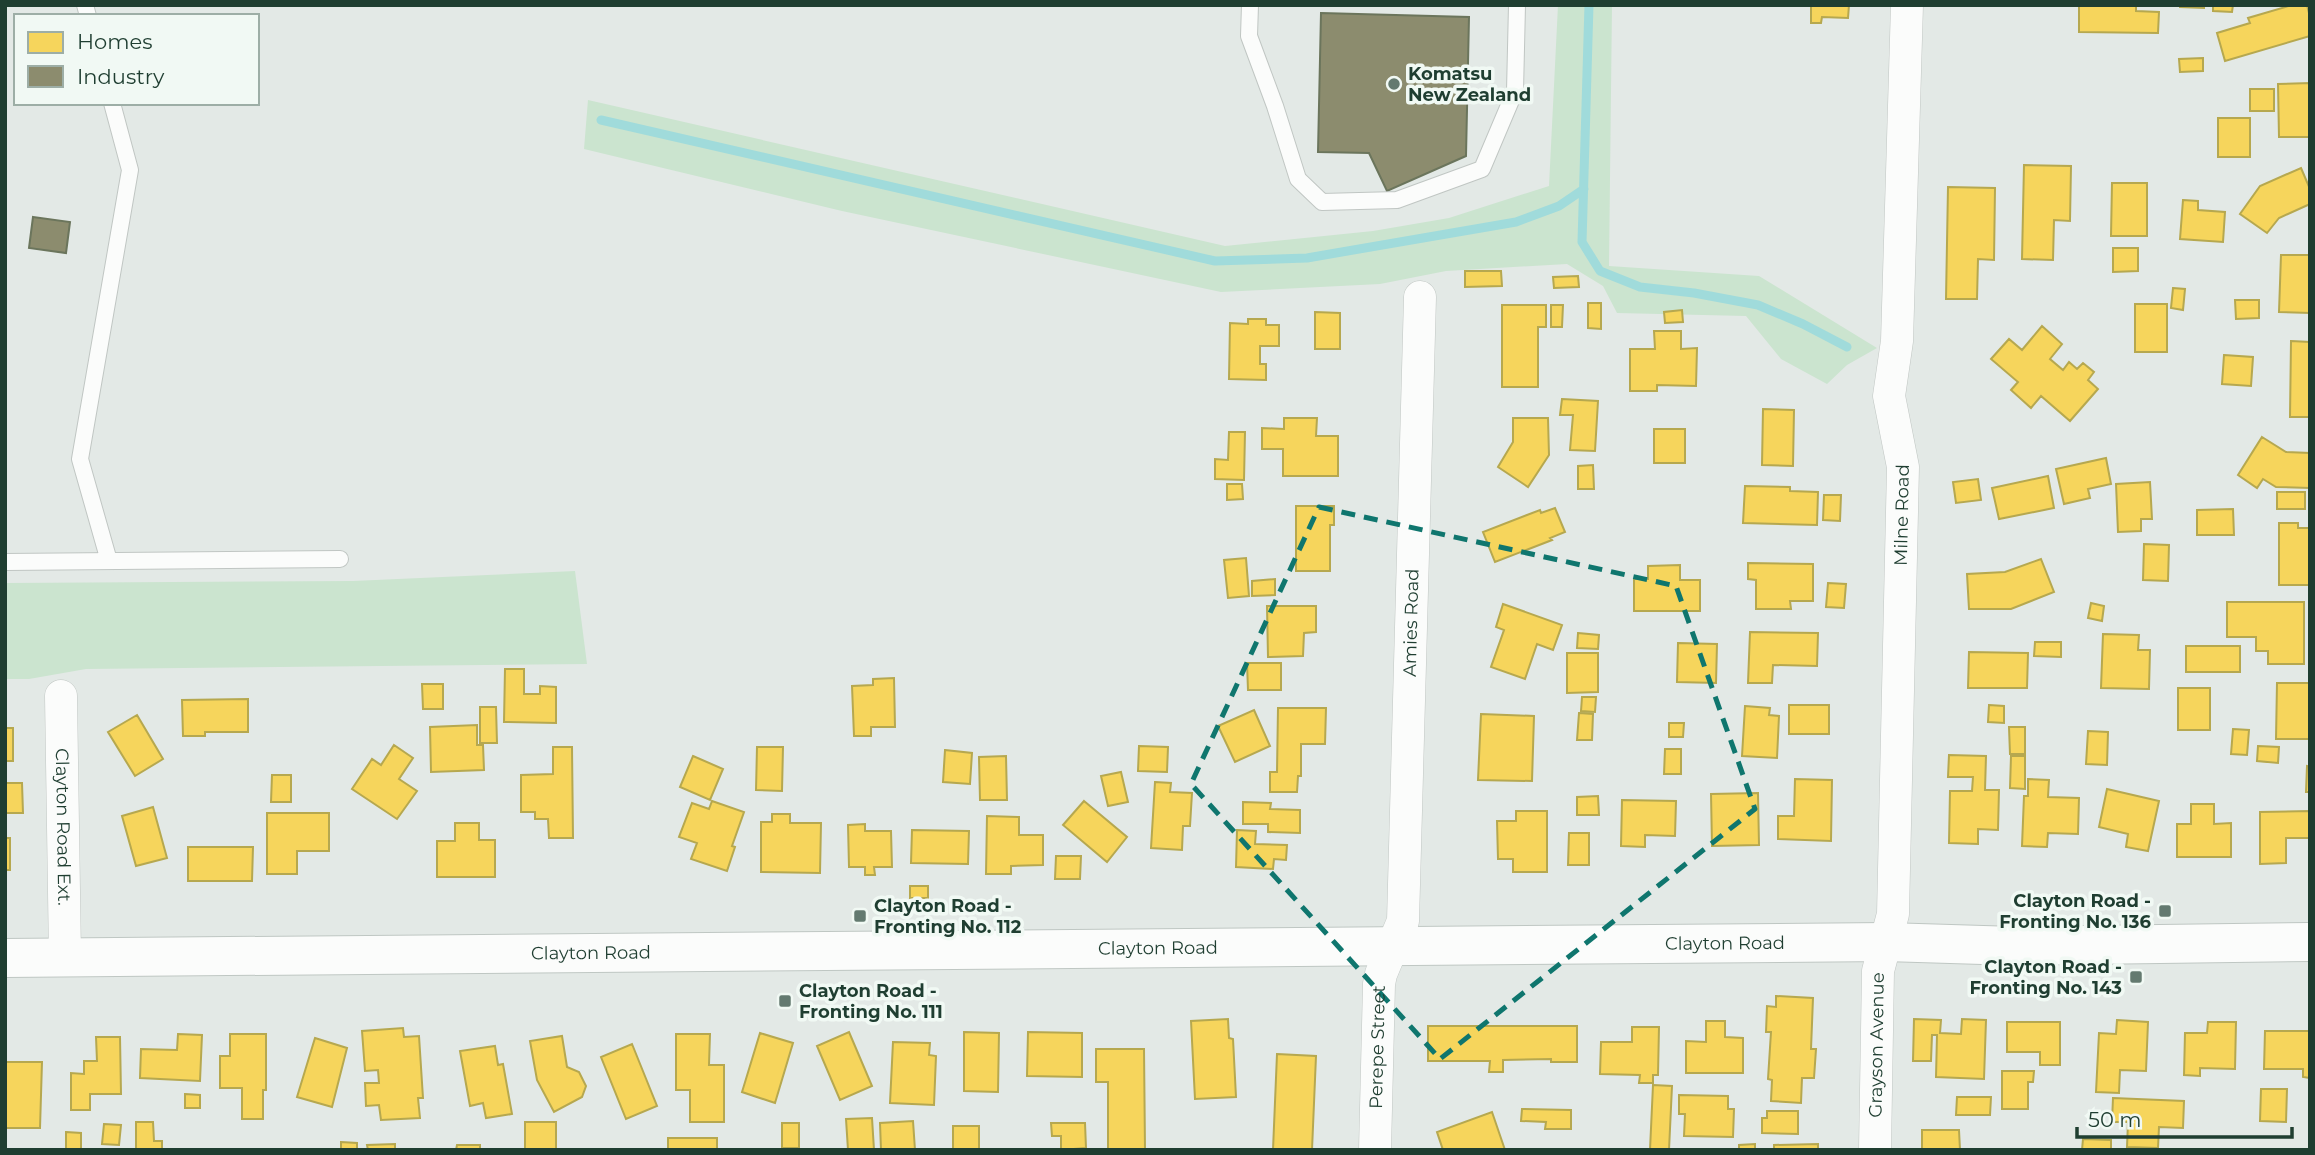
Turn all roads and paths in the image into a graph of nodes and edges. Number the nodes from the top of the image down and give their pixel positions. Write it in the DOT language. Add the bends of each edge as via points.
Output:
graph roads {
  1 [pos="1250,5"];
  2 [pos="1517,5"];
  3 [pos="1907,5"];
  4 [pos="113,105"];
  5 [pos="1420,297"];
  6 [pos="340,559"];
  7 [pos="109,561"];
  8 [pos="5,562"];
  9 [pos="61,696"];
  10 [pos="2310,942"];
  11 [pos="1886,943"];
  12 [pos="1392,947"];
  13 [pos="65,957"];
  14 [pos="5,958"];
  15 [pos="1375,1150"];
  16 [pos="1875,1150"];
  1 -- 2 [label="lane" via="1250,36 1298,179 1322,202 1397,200 1482,169 1515,91"];
  3 -- 11 [label="street, Milne Road" via="1898,341 1889,396 1903,467 1893,914"];
  4 -- 7 [label="lane" via="130,170 80,459"];
  5 -- 12 [label="street, Amies Road" via="1403,921"];
  6 -- 7 [label="lane"];
  7 -- 8 [label="lane"];
  9 -- 13 [label="street, Clayton Road Ext."];
  10 -- 11 [label="main road, Clayton Road"];
  11 -- 12 [label="main road, Clayton Road"];
  11 -- 16 [label="street, Grayson Avenue" via="1878,971"];
  12 -- 13 [label="main road, Clayton Road"];
  12 -- 15 [label="street, Perepe Street" via="1379,984"];
  13 -- 14 [label="main road, Clayton Road"];
}
